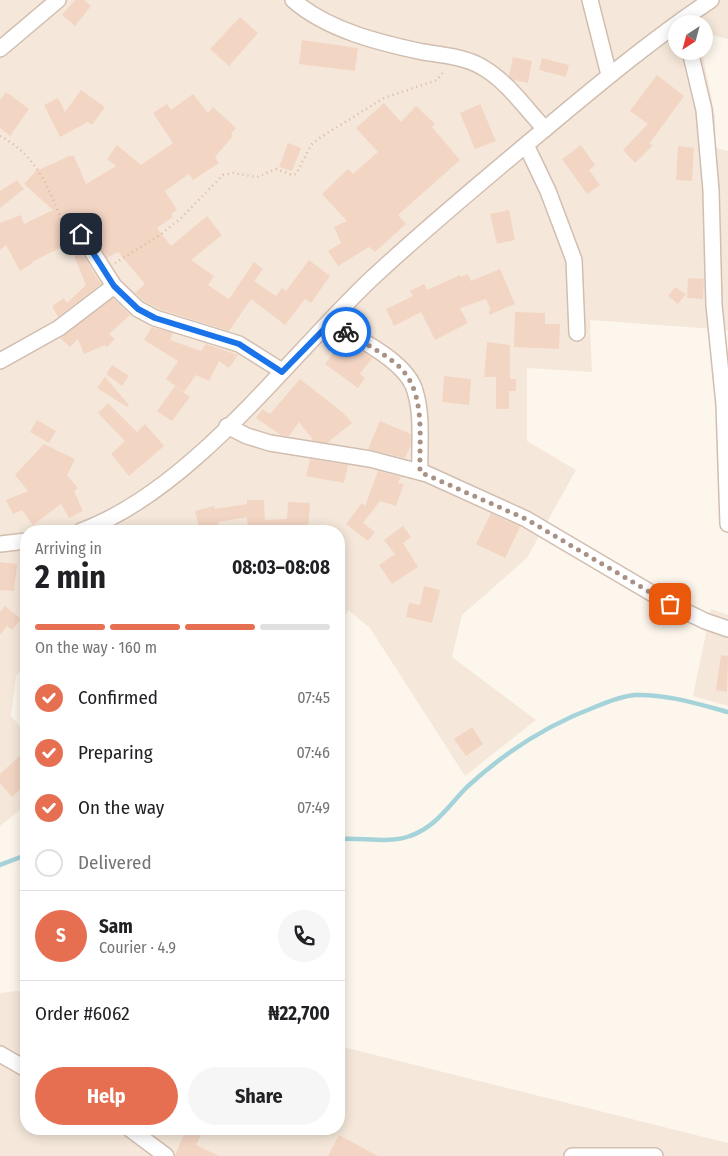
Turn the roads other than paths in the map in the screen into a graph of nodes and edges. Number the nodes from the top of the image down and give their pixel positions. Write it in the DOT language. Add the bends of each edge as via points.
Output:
graph roads {
  1 [pos="58,0"];
  2 [pos="293,0"];
  3 [pos="590,0"];
  4 [pos="711,0"];
  5 [pos="692,15"];
  6 [pos="668,33"];
  7 [pos="0,49"];
  8 [pos="692,60"];
  9 [pos="609,75"];
  10 [pos="545,129"];
  11 [pos="526,145"];
  12 [pos="81,234"];
  13 [pos="114,286"];
  14 [pos="331,322"];
  15 [pos="577,333"];
  16 [pos="0,361"];
  17 [pos="282,372"];
  18 [pos="227,426"];
  19 [pos="420,472"];
  20 [pos="728,524"];
  21 [pos="99,525"];
  22 [pos="20,542"];
  23 [pos="0,544"];
  24 [pos="728,629"];
  25 [pos="0,1054"];
  26 [pos="20,1066"];
  27 [pos="138,1135"];
  28 [pos="166,1156"];
  29 [pos="572,1156"];
  30 [pos="655,1156"];
  1 -- 7 [label="street"];
  2 -- 10 [label="street" via="330,24 389,45 481,66 496,77"];
  3 -- 9 [label="street"];
  4 -- 5 [label="street"];
  6 -- 9 [label="street"];
  8 -- 20 [label="street" via="704,110 711,190 714,305 724,404"];
  9 -- 10 [label="street"];
  10 -- 11 [label="street"];
  11 -- 14 [label="street" via="420,234"];
  11 -- 15 [label="street" via="548,191 574,260"];
  12 -- 13 [label="street"];
  13 -- 16 [label="street" via="59,328"];
  13 -- 17 [label="street" via="146,314 239,344"];
  14 -- 17 [label="street"];
  14 -- 19 [label="street" via="396,363 415,390 419,414"];
  17 -- 18 [label="street"];
  18 -- 19 [label="street" via="270,443 370,459"];
  18 -- 21 [label="street" via="184,467 141,500"];
  19 -- 24 [label="street" via="526,519 670,604"];
  22 -- 23 [label="street"];
  25 -- 26 [label="street"];
  27 -- 28 [label="street"];
  29 -- 30 [label="street"];
}
